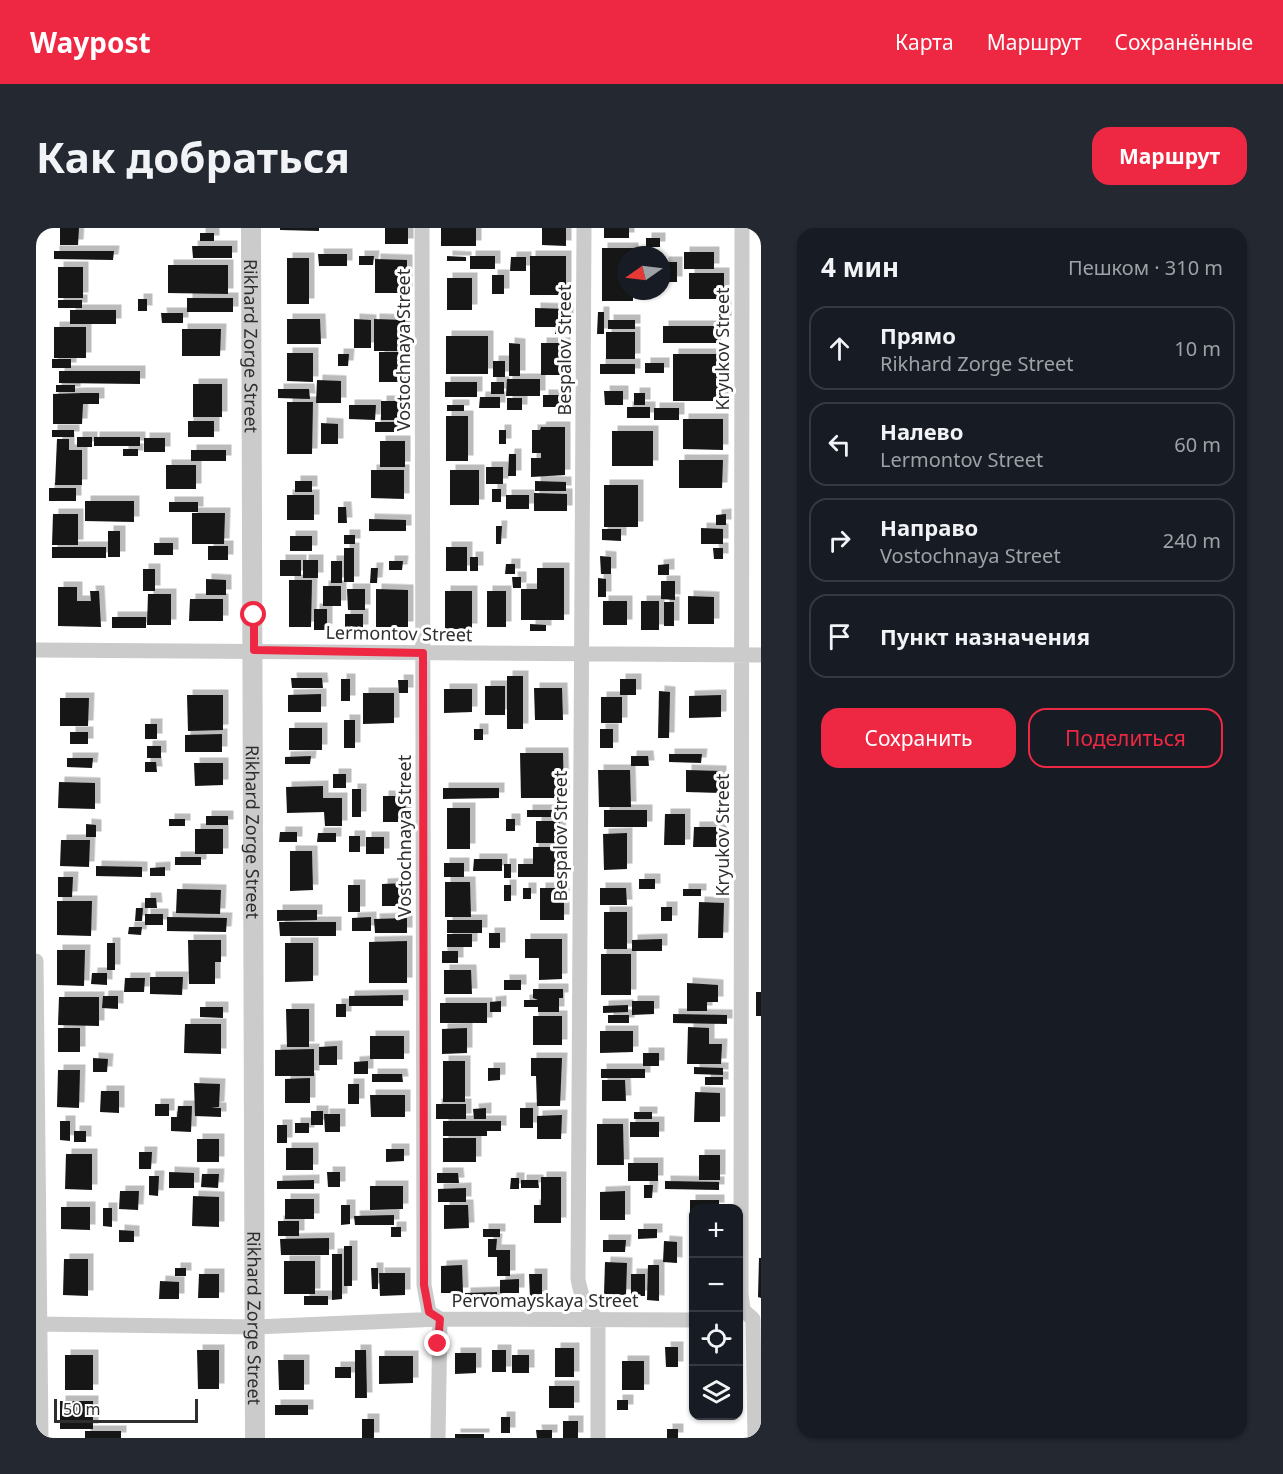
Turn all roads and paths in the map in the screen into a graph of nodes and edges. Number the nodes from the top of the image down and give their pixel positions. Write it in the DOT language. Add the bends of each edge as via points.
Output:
graph roads {
  1 [pos="251,228"];
  2 [pos="422,228"];
  3 [pos="584,228"];
  4 [pos="742,228"];
  5 [pos="36,650"];
  6 [pos="254,650"];
  7 [pos="423,653"];
  8 [pos="580,654"];
  9 [pos="741,655"];
  10 [pos="761,655"];
  11 [pos="36,961"];
  12 [pos="440,1319"];
  13 [pos="751,1319"];
  14 [pos="598,1320"];
  15 [pos="689,1320"];
  16 [pos="38,1324"];
  17 [pos="255,1327"];
  18 [pos="40,1438"];
  19 [pos="255,1438"];
  20 [pos="438,1438"];
  21 [pos="598,1438"];
  22 [pos="755,1438"];
  1 -- 6 [label="street, Rikhard Zorge Street"];
  2 -- 7 [label="street, Vostochnaya Street"];
  3 -- 8 [label="street, Bespalov Street"];
  4 -- 9 [label="street, Kryukov Street"];
  5 -- 6 [label="street, Lermontov Street"];
  6 -- 7 [label="street, Lermontov Street"];
  6 -- 17 [label="street, Rikhard Zorge Street"];
  7 -- 8 [label="street, Lermontov Street"];
  7 -- 12 [label="street, Vostochnaya Street" via="424,1285 429,1312"];
  8 -- 9 [label="street, Lermontov Street"];
  8 -- 14 [label="street, Bespalov Street" via="578,1279 580,1294"];
  9 -- 10 [label="street, Lermontov Street"];
  9 -- 13 [label="street, Kryukov Street" via="741,1294 743,1310"];
  11 -- 16 [label="street"];
  12 -- 14 [label="street, Pervomayskaya Street"];
  12 -- 17 [label="street, Pervomayskaya Street"];
  12 -- 20 [label="street"];
  13 -- 22 [label="street, Kryukov Street"];
  14 -- 15 [label="street, Pervomayskaya Street"];
  14 -- 21 [label="street"];
  16 -- 17 [label="street, Pervomayskaya Street"];
  16 -- 18 [label="street"];
  17 -- 19 [label="street, Rikhard Zorge Street"];
}
